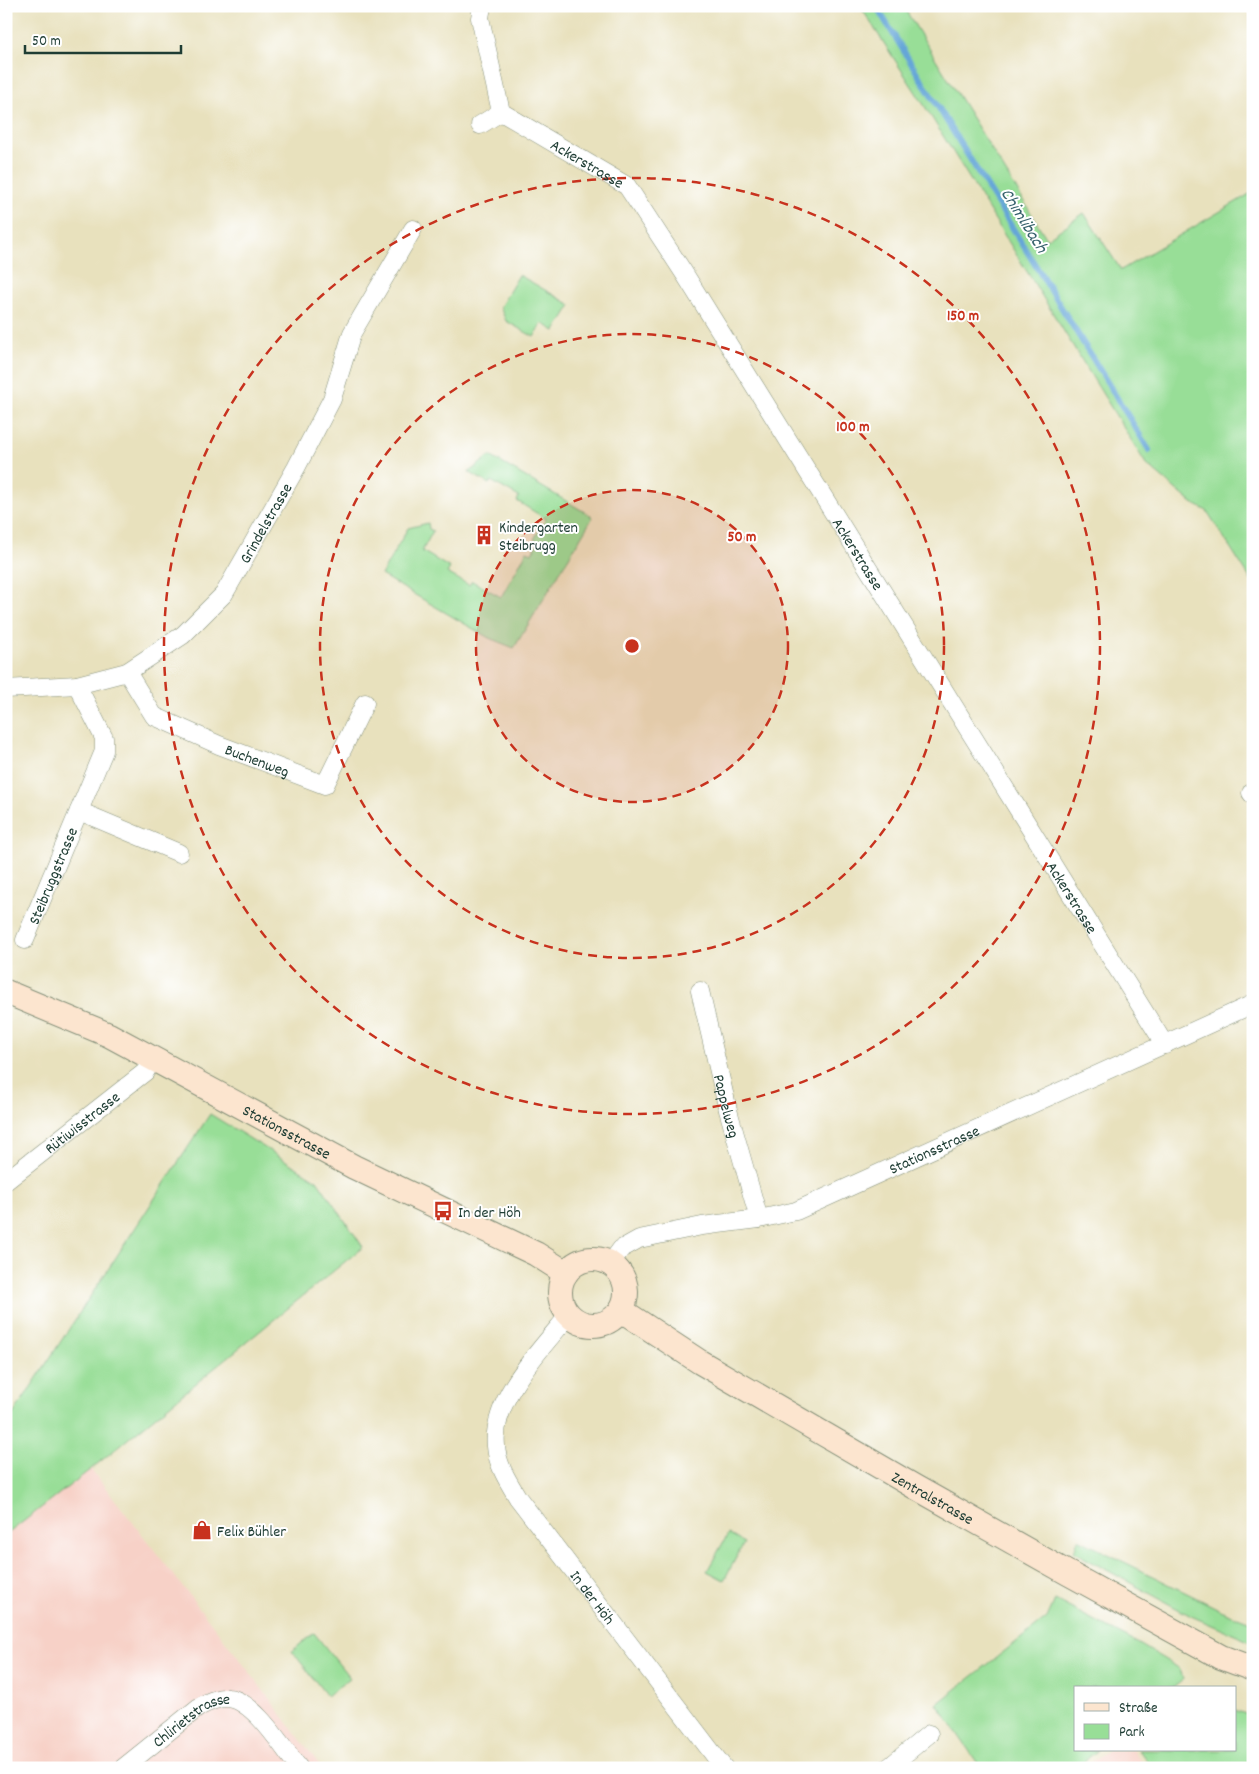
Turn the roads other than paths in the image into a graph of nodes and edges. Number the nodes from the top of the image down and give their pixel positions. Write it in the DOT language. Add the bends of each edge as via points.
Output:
graph roads {
  1 [pos="482,6"];
  2 [pos="501,112"];
  3 [pos="480,125"];
  4 [pos="413,230"];
  5 [pos="127,672"];
  6 [pos="77,685"];
  7 [pos="6,689"];
  8 [pos="365,704"];
  9 [pos="79,811"];
  10 [pos="179,853"];
  11 [pos="25,940"];
  12 [pos="700,991"];
  13 [pos="6,992"];
  14 [pos="1253,1004"];
  15 [pos="1165,1045"];
  16 [pos="154,1058"];
  17 [pos="6,1181"];
  18 [pos="759,1219"];
  19 [pos="610,1264"];
  20 [pos="566,1273"];
  21 [pos="621,1310"];
  22 [pos="569,1315"];
  23 [pos="1253,1669"];
  24 [pos="929,1734"];
  25 [pos="123,1768"];
  26 [pos="299,1768"];
  27 [pos="724,1768"];
  28 [pos="888,1768"];
  1 -- 2 [label="street" via="480,18"];
  2 -- 3 [label="street"];
  2 -- 15 [label="street, Ackerstrasse" via="627,186"];
  4 -- 5 [label="street, Grindelstrasse" via="352,333 332,399 224,594 183,635"];
  5 -- 6 [label="street, Grindelstrasse"];
  5 -- 8 [label="street, Buchenweg" via="154,716 219,745 325,785"];
  6 -- 7 [label="street, Grindelstrasse"];
  6 -- 9 [label="street, Steibruggstrasse" via="104,738 104,751"];
  9 -- 10 [label="street, Steibruggstrasse"];
  9 -- 11 [label="street, Steibruggstrasse"];
  12 -- 18 [label="street, Pappelweg" via="728,1110"];
  13 -- 16 [label="main road, Stationsstrasse" via="109,1034"];
  14 -- 15 [label="street, Stationsstrasse"];
  15 -- 18 [label="street, Stationsstrasse" via="796,1212"];
  16 -- 17 [label="street, Rütiwisstrasse" via="145,1072"];
  16 -- 20 [label="main road, Stationsstrasse" via="354,1167 536,1254"];
  18 -- 19 [label="street, Stationsstrasse" via="639,1239 621,1249"];
  19 -- 20 [label="main road" via="591,1259 573,1266"];
  19 -- 21 [label="main road" via="622,1276 625,1285 625,1302"];
  20 -- 22 [label="main road" via="560,1290"];
  21 -- 22 [label="main road" via="602,1324 585,1324"];
  21 -- 23 [label="main road, Zentralstrasse" via="700,1362 915,1488 1213,1652"];
  22 -- 27 [label="street, In der Höh" via="521,1373 508,1395 498,1422 496,1445 499,1463 518,1498"];
  24 -- 28 [label="street"];
  25 -- 26 [label="street, Chlirietstrasse" via="198,1706 227,1698 248,1705"];
}
